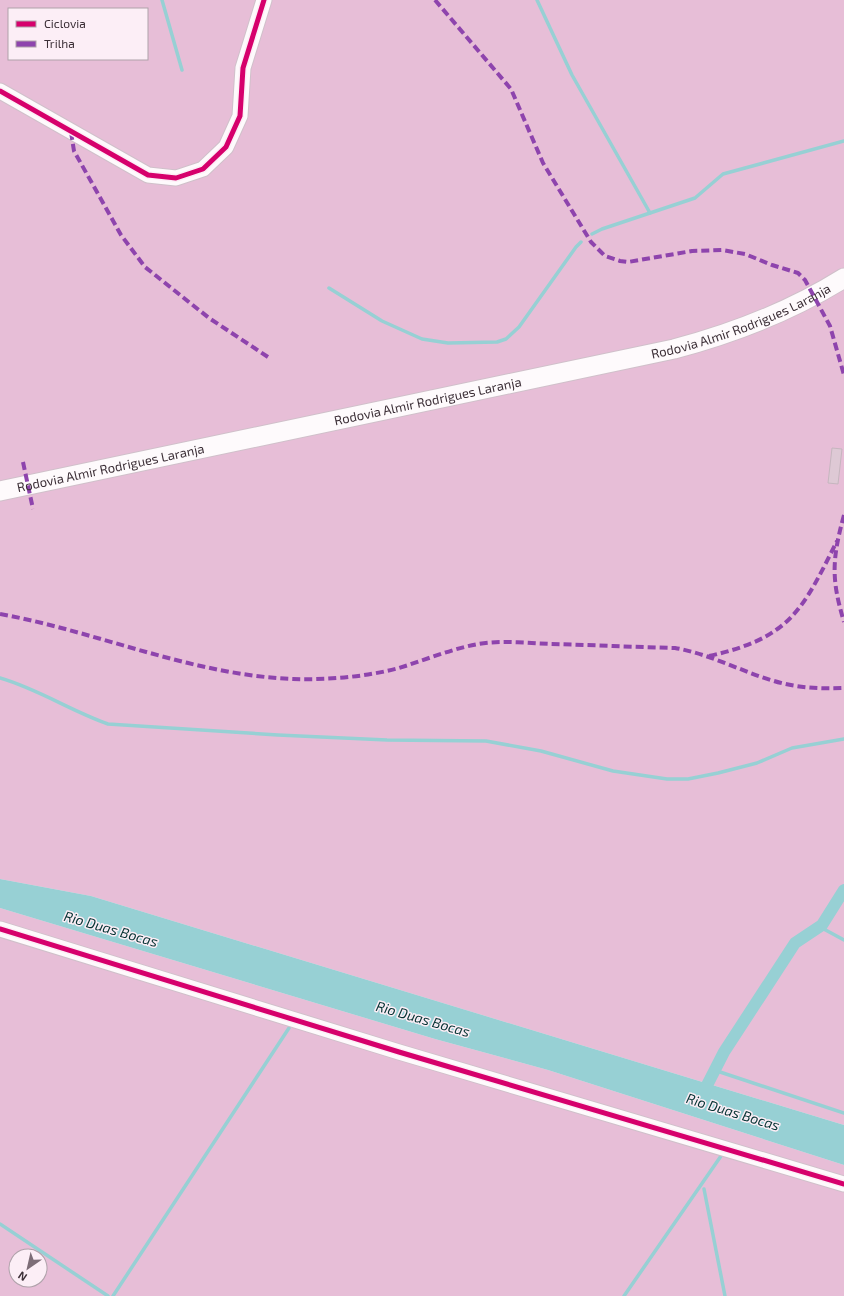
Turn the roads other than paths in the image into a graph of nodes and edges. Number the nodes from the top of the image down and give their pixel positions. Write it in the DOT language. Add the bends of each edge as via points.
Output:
graph roads {
  1 [pos="264,0"];
  2 [pos="0,91"];
  3 [pos="844,278"];
  4 [pos="0,491"];
  5 [pos="0,930"];
  6 [pos="844,1184"];
  1 -- 2 [label="street" via="243,68 240,116 226,147 203,169 176,178 148,175"];
  3 -- 4 [label="main road, Rodovia Almir Rodrigues Laranja" via="804,301 754,324 674,349"];
  5 -- 6 [label="street"];
}
